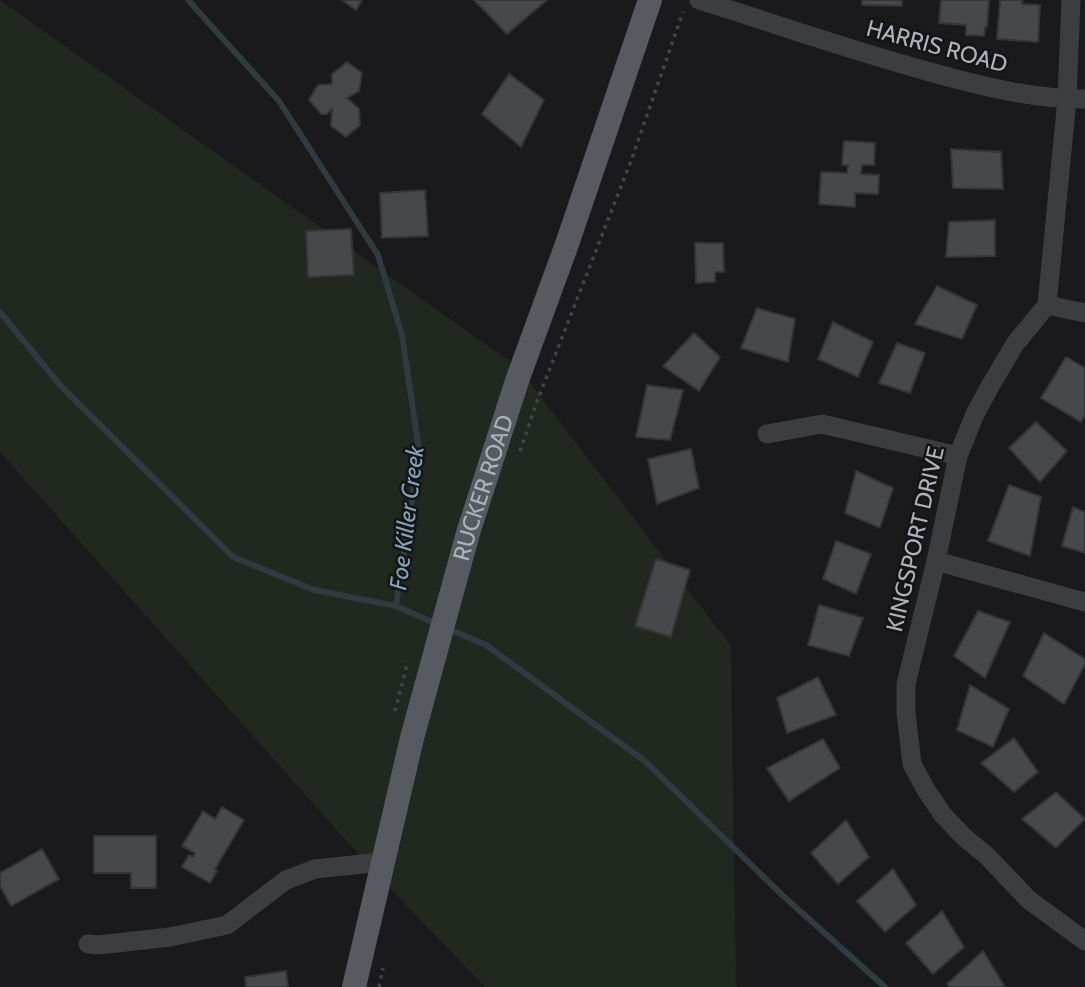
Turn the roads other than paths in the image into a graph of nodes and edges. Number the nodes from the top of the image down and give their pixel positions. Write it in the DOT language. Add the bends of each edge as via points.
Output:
graph roads {
  1 [pos="650,0"];
  2 [pos="1071,0"];
  3 [pos="692,4"];
  4 [pos="1076,99"];
  5 [pos="1047,305"];
  6 [pos="1085,313"];
  7 [pos="767,434"];
  8 [pos="958,456"];
  9 [pos="936,561"];
  10 [pos="1085,602"];
  11 [pos="382,862"];
  12 [pos="1085,941"];
  13 [pos="88,944"];
  14 [pos="354,987"];
  1 -- 11 [label="main road, RUCKER ROAD" via="468,533"];
  2 -- 4 [label="street"];
  3 -- 4 [label="street, HARRIS ROAD" via="980,86"];
  4 -- 5 [label="street"];
  5 -- 6 [label="street"];
  5 -- 8 [label="street, KINGSPORT DRIVE" via="1015,344 989,388"];
  7 -- 8 [label="street" via="822,424"];
  8 -- 9 [label="street, KINGSPORT DRIVE"];
  9 -- 10 [label="street"];
  9 -- 12 [label="street, KINGSPORT DRIVE" via="906,684 912,764 943,815 964,837 1029,900"];
  11 -- 13 [label="street" via="315,869 286,880 227,925 211,930"];
  11 -- 14 [label="main road, RUCKER ROAD"];
}
